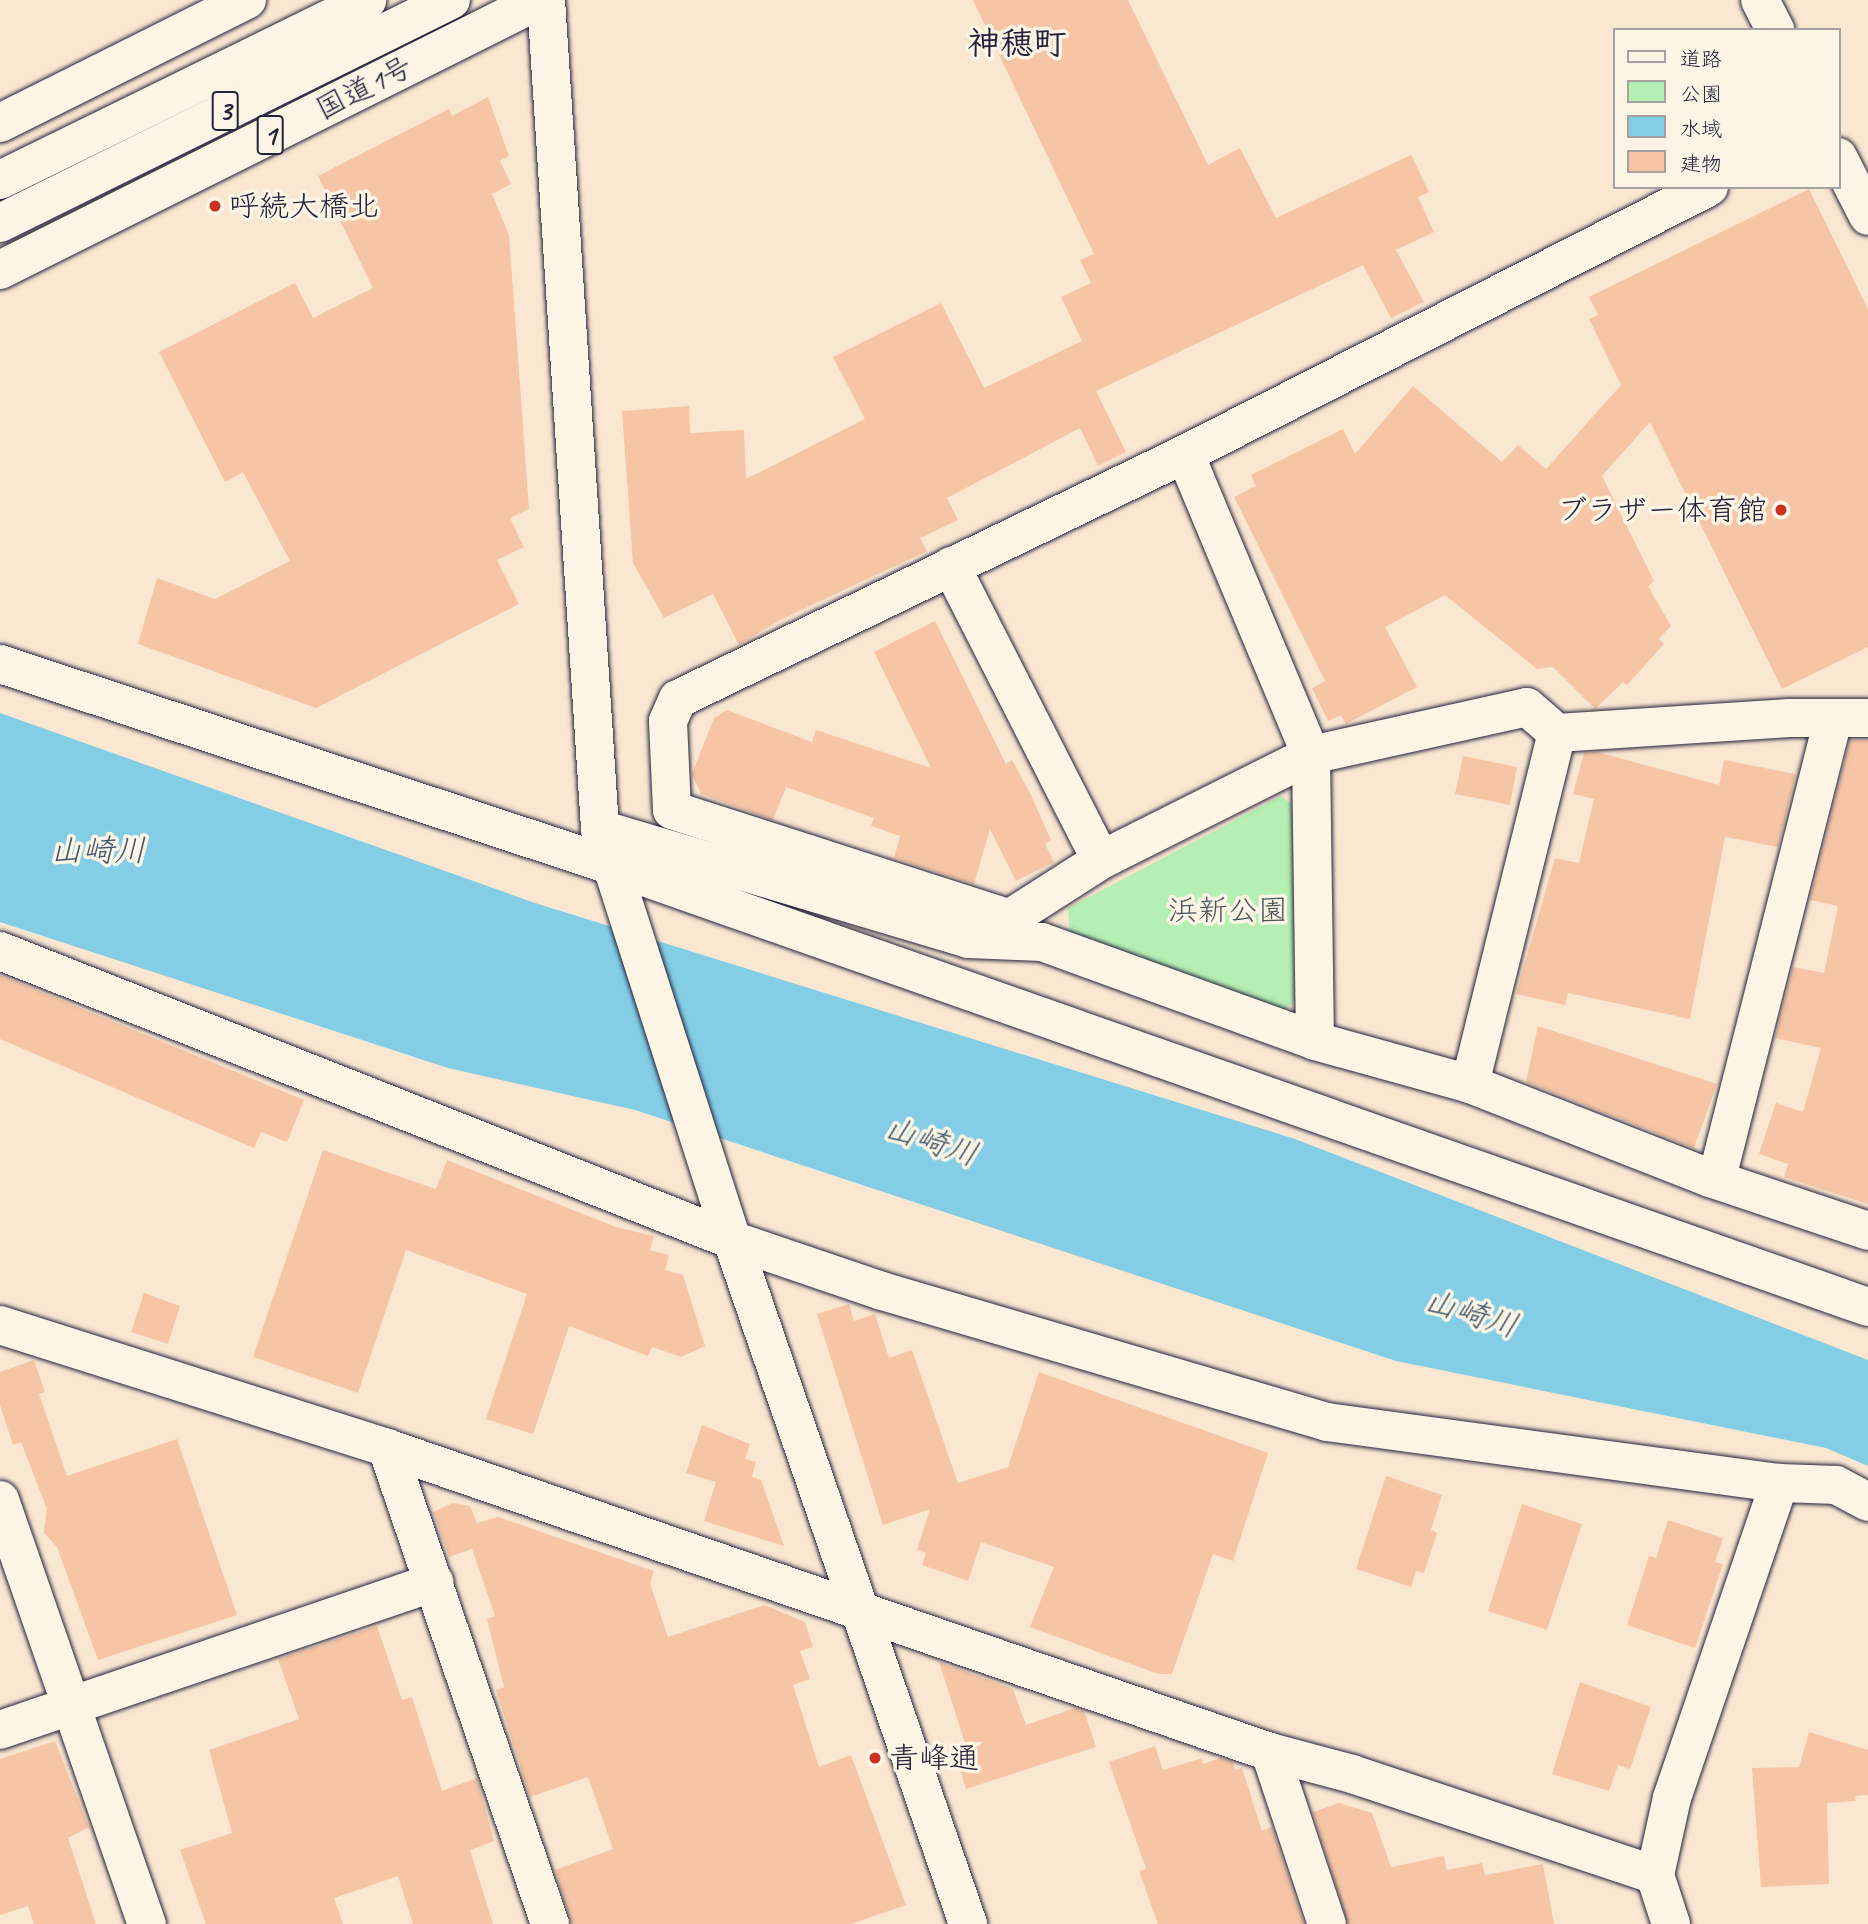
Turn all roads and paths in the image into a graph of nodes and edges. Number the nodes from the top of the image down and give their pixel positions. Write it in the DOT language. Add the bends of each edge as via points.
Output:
graph roads {
  1 [pos="213,0"];
  2 [pos="247,0"];
  3 [pos="367,0"];
  4 [pos="451,0"];
  5 [pos="540,0"];
  6 [pos="546,0"];
  7 [pos="1760,0"];
  8 [pos="1774,28"];
  9 [pos="0,102"];
  10 [pos="0,123"];
  11 [pos="1840,161"];
  12 [pos="0,180"];
  13 [pos="1705,189"];
  14 [pos="1868,216"];
  15 [pos="0,223"];
  16 [pos="0,270"];
  17 [pos="1185,454"];
  18 [pos="951,566"];
  19 [pos="0,664"];
  20 [pos="1850,718"];
  21 [pos="1557,733"];
  22 [pos="1311,755"];
  23 [pos="609,860"];
  24 [pos="1101,860"];
  25 [pos="1007,918"];
  26 [pos="976,941"];
  27 [pos="0,951"];
  28 [pos="1315,1041"];
  29 [pos="1470,1084"];
  30 [pos="1717,1178"];
  31 [pos="729,1228"];
  32 [pos="1868,1231"];
  33 [pos="1868,1307"];
  34 [pos="0,1325"];
  35 [pos="387,1448"];
  36 [pos="1779,1483"];
  37 [pos="0,1500"];
  38 [pos="1868,1502"];
  39 [pos="434,1582"];
  40 [pos="861,1612"];
  41 [pos="72,1705"];
  42 [pos="0,1730"];
  43 [pos="1270,1752"];
  44 [pos="1655,1875"];
  45 [pos="147,1924"];
  46 [pos="550,1924"];
  47 [pos="968,1924"];
  48 [pos="1328,1924"];
  49 [pos="1671,1924"];
  1 -- 9 [label="main road"];
  2 -- 10 [label="main road"];
  3 -- 12 [label="main road"];
  4 -- 15 [label="main road, 3"];
  5 -- 16 [label="main road, 国道1号 / 1"];
  6 -- 23 [label="main road"];
  7 -- 8 [label="main road"];
  11 -- 14 [label="main road"];
  13 -- 17 [label="main road"];
  17 -- 18 [label="main road"];
  17 -- 22 [label="main road"];
  18 -- 24 [label="main road"];
  18 -- 25 [label="main road" via="678,699 668,721 672,810"];
  19 -- 23 [label="main road"];
  20 -- 21 [label="main road"];
  20 -- 30 [label="main road"];
  21 -- 22 [label="main road" via="1527,707"];
  21 -- 29 [label="main road"];
  22 -- 24 [label="main road"];
  22 -- 28 [label="main road"];
  23 -- 26 [label="main road"];
  23 -- 31 [label="main road"];
  23 -- 33 [label="main road"];
  24 -- 25 [label="main road"];
  25 -- 26 [label="main road"];
  26 -- 28 [label="main road" via="1042,942"];
  27 -- 31 [label="main road"];
  28 -- 29 [label="main road"];
  29 -- 30 [label="main road"];
  30 -- 32 [label="main road"];
  31 -- 36 [label="main road" via="882,1291 1327,1422"];
  31 -- 40 [label="main road"];
  34 -- 35 [label="main road"];
  35 -- 39 [label="main road"];
  35 -- 40 [label="main road"];
  36 -- 38 [label="main road" via="1836,1485"];
  36 -- 44 [label="main road" via="1672,1798"];
  37 -- 41 [label="main road"];
  39 -- 41 [label="main road"];
  39 -- 46 [label="main road"];
  40 -- 43 [label="main road"];
  40 -- 47 [label="main road"];
  41 -- 42 [label="main road"];
  41 -- 45 [label="main road"];
  43 -- 44 [label="main road" via="1352,1774"];
  43 -- 48 [label="main road"];
  44 -- 49 [label="main road"];
}
